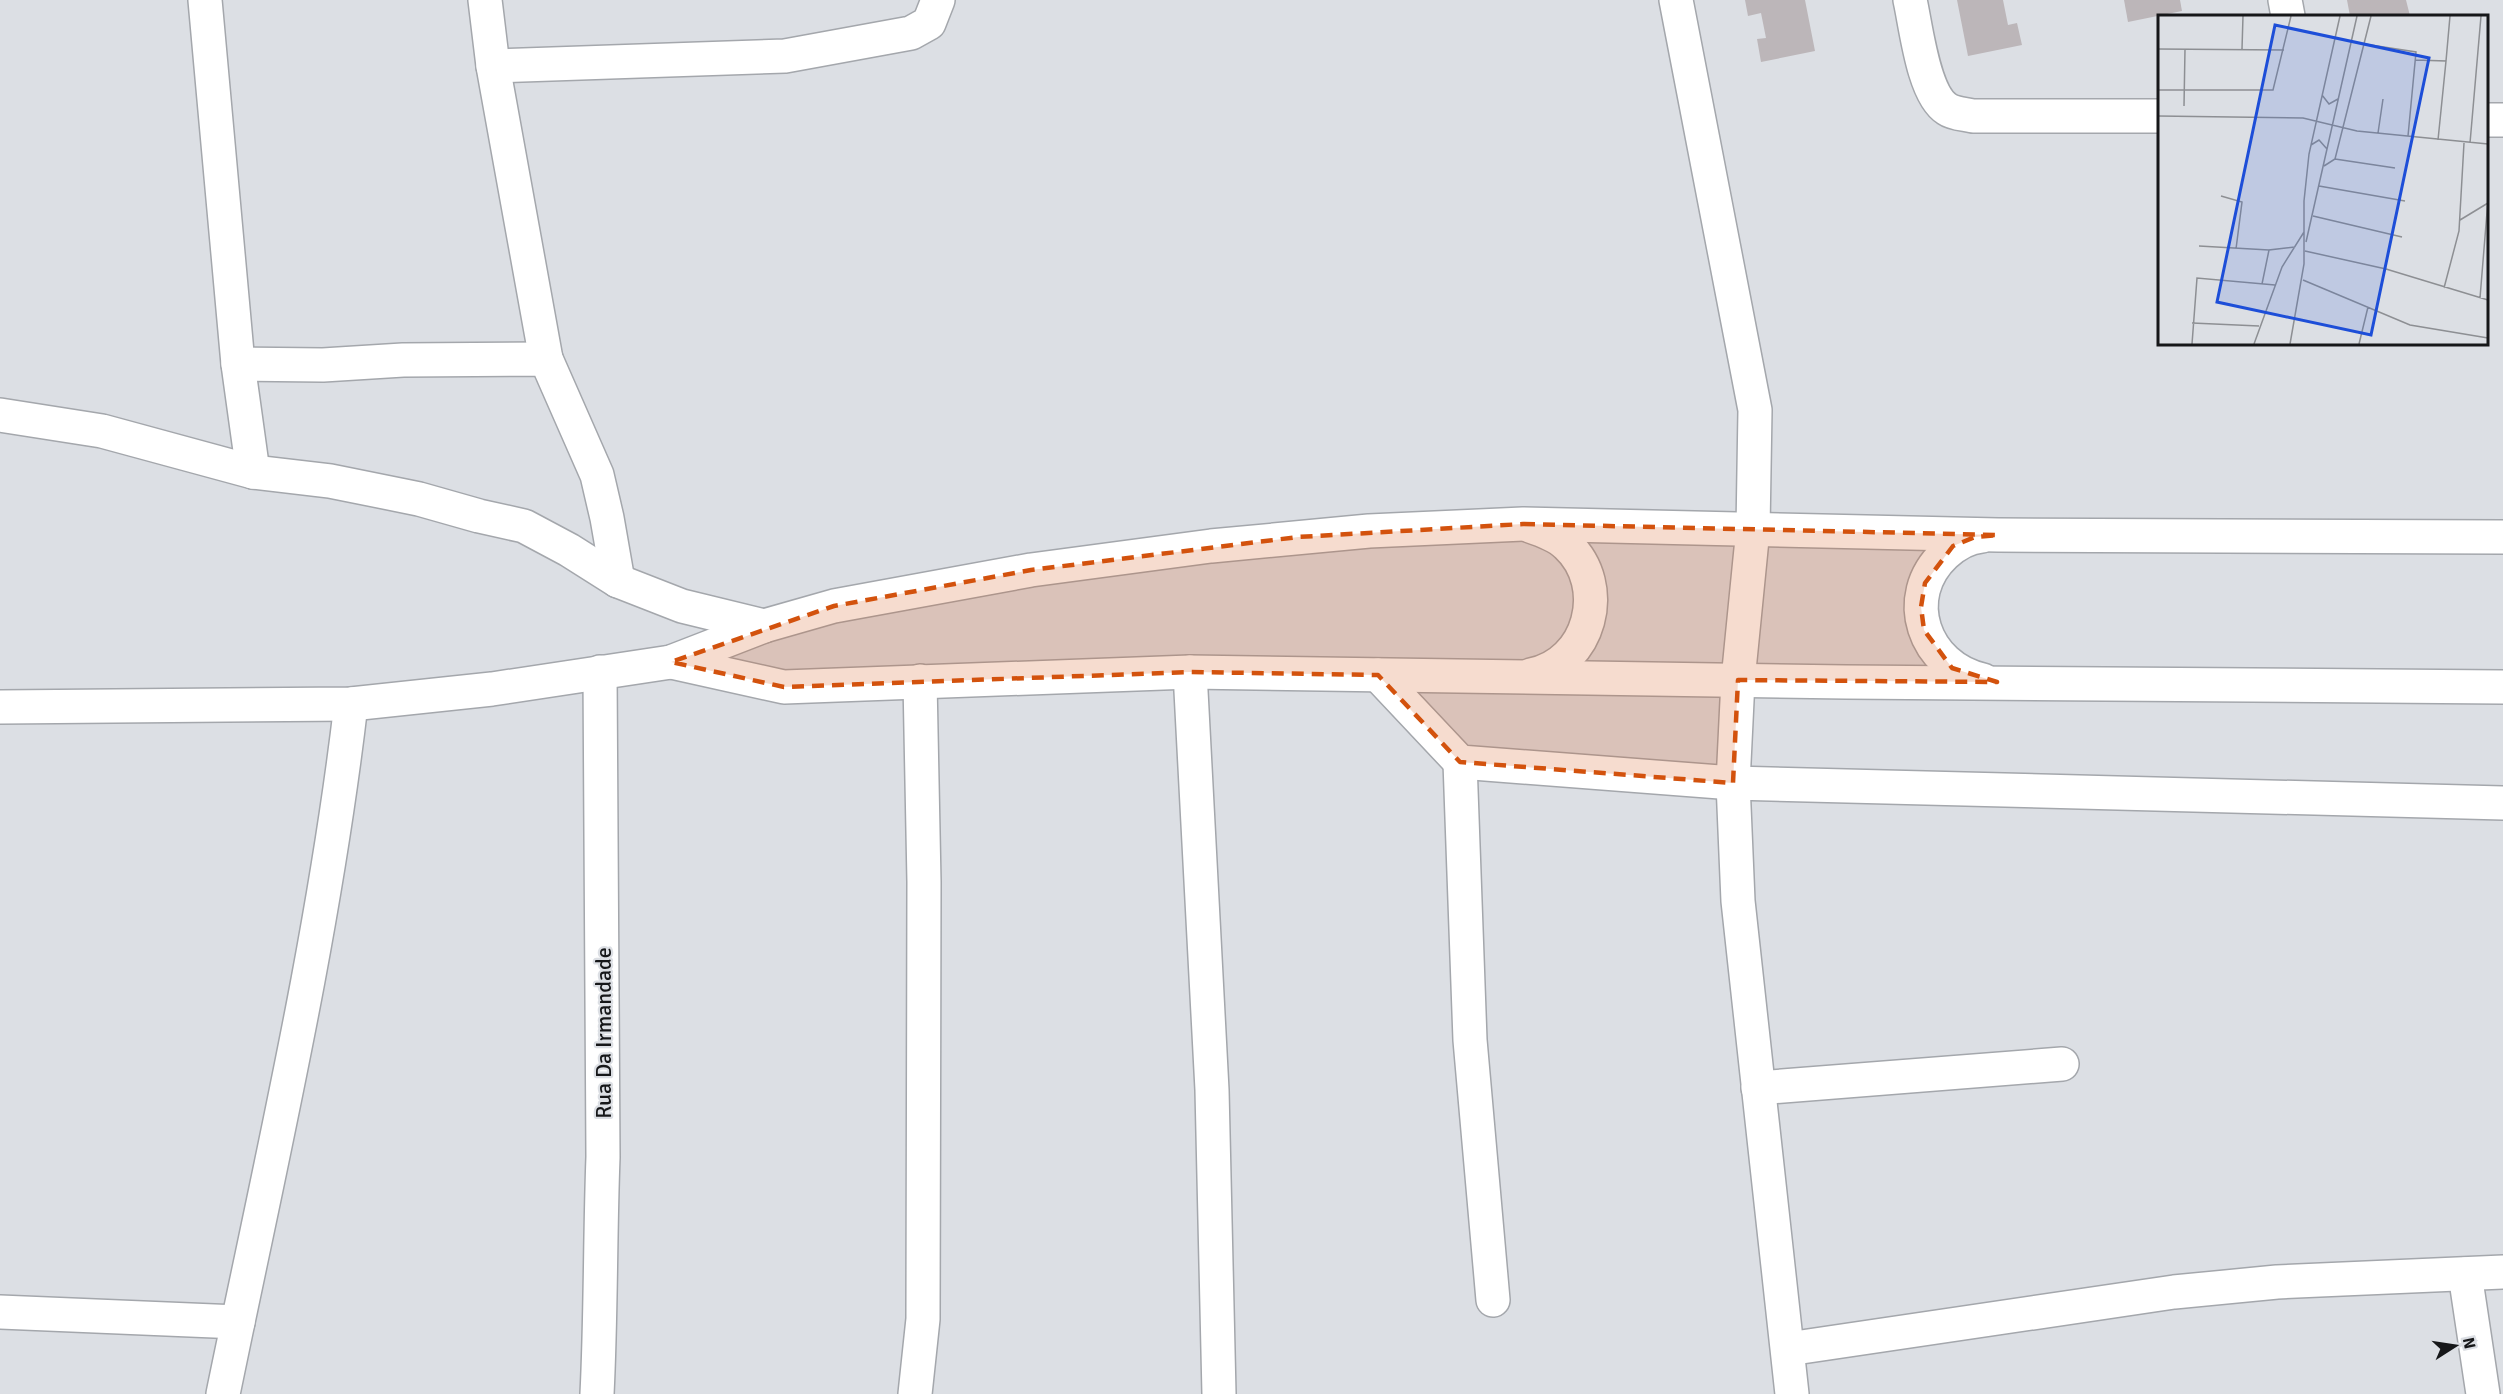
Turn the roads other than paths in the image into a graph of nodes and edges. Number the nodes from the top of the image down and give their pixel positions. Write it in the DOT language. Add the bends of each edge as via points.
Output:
graph roads {
  1 [pos="205,0"];
  2 [pos="485,0"];
  3 [pos="938,0"];
  4 [pos="1676,0"];
  5 [pos="1910,0"];
  6 [pos="2285,0"];
  7 [pos="2288,15"];
  8 [pos="493,66"];
  9 [pos="2158,116"];
  10 [pos="546,358"];
  11 [pos="238,364"];
  12 [pos="0,415"];
  13 [pos="253,471"];
  14 [pos="1523,524"];
  15 [pos="1753,529"];
  16 [pos="1998,535"];
  17 [pos="2503,537"];
  18 [pos="618,581"];
  19 [pos="764,626"];
  20 [pos="672,662"];
  21 [pos="600,672"];
  22 [pos="1190,672"];
  23 [pos="1378,675"];
  24 [pos="1517,678"];
  25 [pos="1738,680"];
  26 [pos="920,681"];
  27 [pos="1997,682"];
  28 [pos="2503,687"];
  29 [pos="351,704"];
  30 [pos="0,707"];
  31 [pos="1460,762"];
  32 [pos="1733,783"];
  33 [pos="2503,803"];
  34 [pos="2062,1064"];
  35 [pos="1758,1088"];
  36 [pos="2503,1272"];
  37 [pos="2465,1274"];
  38 [pos="1493,1300"];
  39 [pos="0,1312"];
  40 [pos="238,1322"];
  41 [pos="1788,1349"];
  42 [pos="2503,1362"];
  43 [pos="223,1394"];
  44 [pos="597,1394"];
  45 [pos="915,1394"];
  46 [pos="1219,1394"];
  47 [pos="1792,1394"];
  48 [pos="2483,1394"];
  49 [pos="2491,1394"];
  1 -- 11 [label="street"];
  2 -- 8 [label="street"];
  3 -- 8 [label="street" via="929,23 911,33 785,56"];
  4 -- 15 [label="street" via="1755,410"];
  5 -- 9 [label="street" via="1928,77 1947,109 1974,116"];
  6 -- 7 [label="street"];
  8 -- 10 [label="street"];
  10 -- 11 [label="street"];
  10 -- 18 [label="street" via="597,475"];
  11 -- 13 [label="street"];
  12 -- 13 [label="street" via="102,431"];
  13 -- 18 [label="street" via="419,499 524,526"];
  14 -- 15 [label="street"];
  14 -- 19 [label="street" via="1369,531 1109,558 834,606"];
  14 -- 24 [label="street" via="1567,544 1582,566 1591,590 1590,616 1581,641 1564,661 1541,674"];
  15 -- 16 [label="street"];
  15 -- 25 [label="street"];
  16 -- 17 [label="street"];
  16 -- 27 [label="street" via="1975,537 1953,546 1936,563 1925,583 1920,607 1924,630 1935,651 1952,668 1973,678"];
  18 -- 19 [label="street" via="682,606"];
  19 -- 20 [label="street"];
  20 -- 21 [label="street"];
  20 -- 26 [label="street" via="784,687"];
  21 -- 29 [label="street" via="492,689"];
  21 -- 44 [label="street, Rua Da Irmandade" via="603,1157"];
  22 -- 23 [label="street"];
  22 -- 26 [label="street"];
  22 -- 46 [label="street" via="1212,1090"];
  23 -- 24 [label="street"];
  23 -- 31 [label="street"];
  24 -- 25 [label="street"];
  25 -- 27 [label="street"];
  25 -- 32 [label="street"];
  26 -- 45 [label="street" via="924,882 923,1307"];
  27 -- 28 [label="street"];
  29 -- 30 [label="street"];
  29 -- 40 [label="street" via="340,800 301,1023"];
  31 -- 32 [label="street"];
  31 -- 38 [label="street" via="1470,1040"];
  32 -- 33 [label="street"];
  32 -- 35 [label="street" via="1738,901"];
  34 -- 35 [label="street"];
  35 -- 41 [label="street"];
  36 -- 37 [label="street"];
  37 -- 41 [label="street" via="2277,1282 2174,1292"];
  37 -- 48 [label="street"];
  39 -- 40 [label="street"];
  40 -- 43 [label="street"];
  41 -- 47 [label="street"];
  42 -- 49 [label="street"];
}
